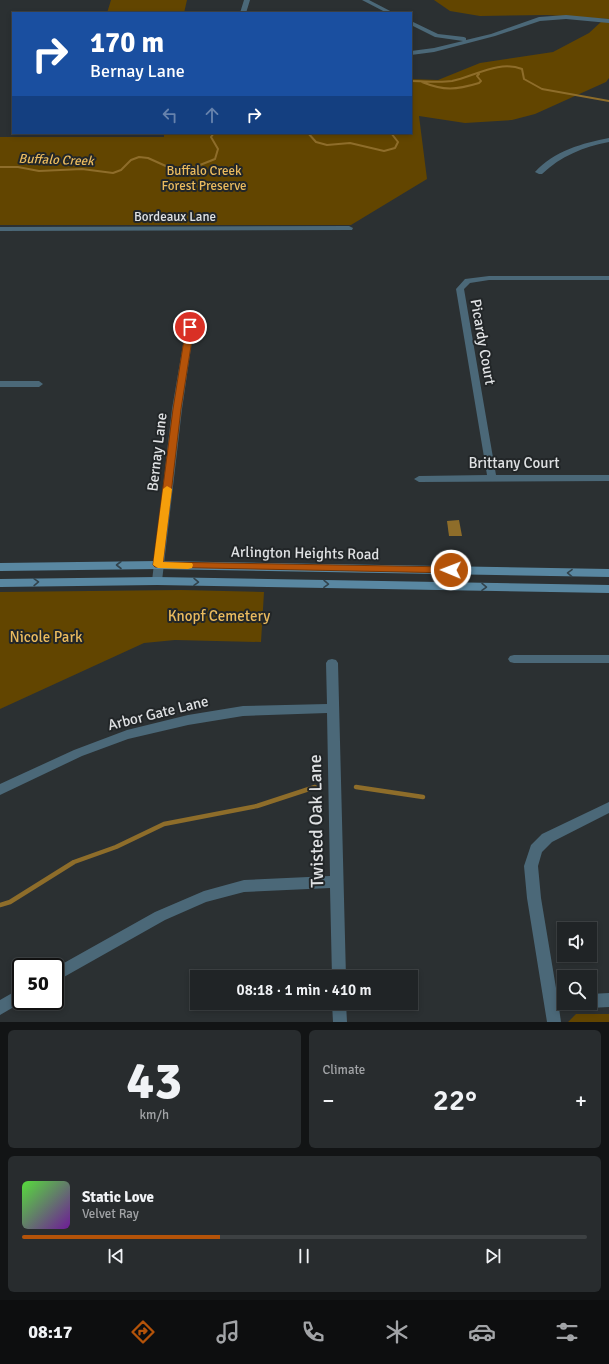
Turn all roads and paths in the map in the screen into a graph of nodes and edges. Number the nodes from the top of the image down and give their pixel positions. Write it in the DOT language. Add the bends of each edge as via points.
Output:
graph roads {
  1 [pos="247,0"];
  2 [pos="364,0"];
  3 [pos="243,12"];
  4 [pos="389,12"];
  5 [pos="609,21"];
  6 [pos="412,24"];
  7 [pos="437,36"];
  8 [pos="478,38"];
  9 [pos="434,50"];
  10 [pos="412,53"];
  11 [pos="609,140"];
  12 [pos="539,172"];
  13 [pos="349,228"];
  14 [pos="0,229"];
  15 [pos="609,278"];
  16 [pos="190,327"];
  17 [pos="0,384"];
  18 [pos="39,384"];
  19 [pos="492,478"];
  20 [pos="609,478"];
  21 [pos="419,479"];
  22 [pos="158,565"];
  23 [pos="0,566"];
  24 [pos="609,573"];
  25 [pos="157,581"];
  26 [pos="0,583"];
  27 [pos="609,590"];
  28 [pos="514,658"];
  29 [pos="609,659"];
  30 [pos="332,664"];
  31 [pos="333,708"];
  32 [pos="0,790"];
  33 [pos="609,807"];
  34 [pos="337,882"];
  35 [pos="64,970"];
  36 [pos="339,970"];
  37 [pos="609,1000"];
  38 [pos="12,1001"];
  39 [pos="557,1001"];
  40 [pos="597,1001"];
  41 [pos="0,1008"];
  42 [pos="339,1010"];
  43 [pos="340,1022"];
  44 [pos="554,1022"];
  1 -- 3 [label="street"];
  2 -- 4 [label="street"];
  5 -- 8 [label="street" via="548,17"];
  6 -- 7 [label="street"];
  7 -- 8 [label="street"];
  7 -- 9 [label="street"];
  8 -- 9 [label="street"];
  9 -- 10 [label="street"];
  11 -- 12 [label="street" via="569,151"];
  13 -- 14 [label="street, Bordeaux Lane"];
  15 -- 19 [label="street, Picardy Court" via="489,278 468,281 460,289"];
  16 -- 22 [label="street, Bernay Lane"];
  17 -- 18 [label="street"];
  19 -- 20 [label="street, Brittany Court"];
  19 -- 21 [label="street, Brittany Court"];
  22 -- 23 [label="main road, Arlington Heights Road, one-way"];
  24 -- 22 [label="main road, Arlington Heights Road, one-way"];
  22 -- 25 [label="street, Bernay Lane"];
  26 -- 25 [label="main road, Arlington Heights Road, one-way"];
  25 -- 27 [label="main road, Arlington Heights Road, one-way"];
  28 -- 29 [label="street"];
  30 -- 31 [label="street, Twisted Oak Lane"];
  31 -- 32 [label="street, Arbor Gate Lane" via="243,711 188,720 134,733 78,753"];
  31 -- 34 [label="street, Twisted Oak Lane"];
  33 -- 39 [label="street" via="547,838 536,849 531,866 534,898"];
  34 -- 35 [label="street" via="244,886 204,897 154,920"];
  34 -- 36 [label="street, Twisted Oak Lane"];
  37 -- 40 [label="street"];
  38 -- 41 [label="street"];
  39 -- 44 [label="street"];
  42 -- 43 [label="street"];
}
